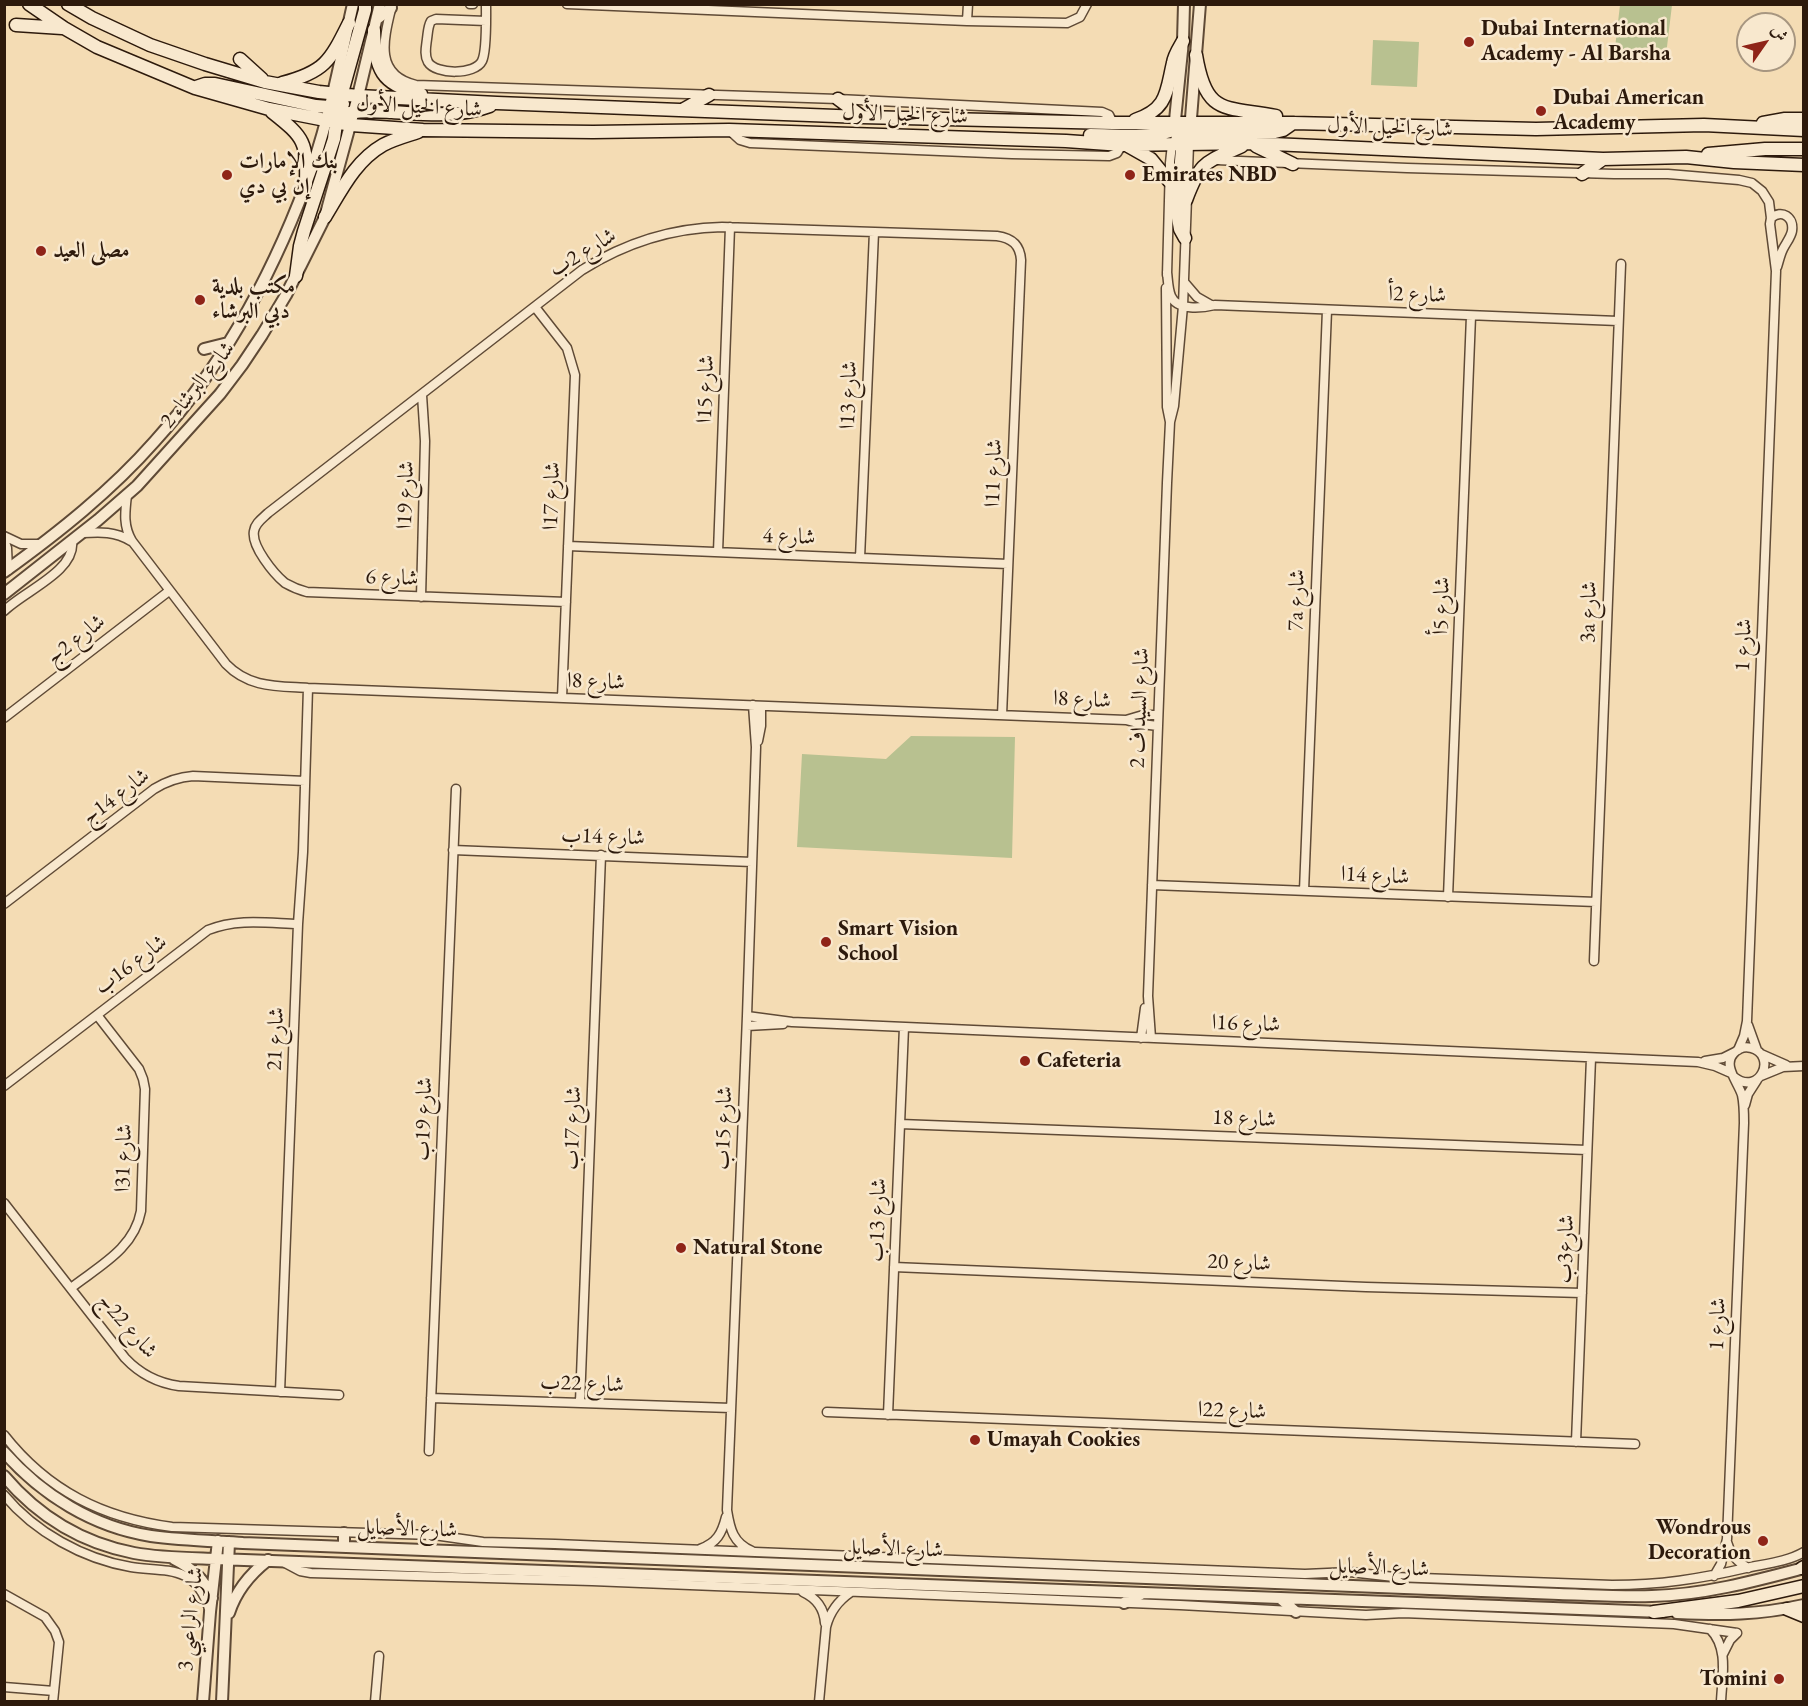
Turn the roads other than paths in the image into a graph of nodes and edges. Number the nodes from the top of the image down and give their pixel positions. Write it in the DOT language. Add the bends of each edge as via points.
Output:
graph roads {
  1 [pos="29,4"];
  2 [pos="68,4"];
  3 [pos="353,4"];
  4 [pos="365,4"];
  5 [pos="486,4"];
  6 [pos="567,4"];
  7 [pos="968,4"];
  8 [pos="1088,4"];
  9 [pos="1184,4"];
  10 [pos="1200,4"];
  11 [pos="388,6"];
  12 [pos="486,21"];
  13 [pos="967,21"];
  14 [pos="349,23"];
  15 [pos="16,25"];
  16 [pos="375,25"];
  17 [pos="64,28"];
  18 [pos="1183,41"];
  19 [pos="1196,55"];
  20 [pos="240,59"];
  21 [pos="265,82"];
  22 [pos="279,84"];
  23 [pos="195,88"];
  24 [pos="709,95"];
  25 [pos="358,96"];
  26 [pos="838,99"];
  27 [pos="454,101"];
  28 [pos="497,103"];
  29 [pos="269,109"];
  30 [pos="336,109"];
  31 [pos="683,110"];
  32 [pos="355,111"];
  33 [pos="862,117"];
  34 [pos="1803,119"];
  35 [pos="1130,122"];
  36 [pos="1113,123"];
  37 [pos="1294,123"];
  38 [pos="351,125"];
  39 [pos="1746,127"];
  40 [pos="423,130"];
  41 [pos="729,130"];
  42 [pos="1803,130"];
  43 [pos="1182,134"];
  44 [pos="1066,141"];
  45 [pos="1248,143"];
  46 [pos="1123,145"];
  47 [pos="1803,149"];
  48 [pos="1686,157"];
  49 [pos="1213,159"];
  50 [pos="1603,159"];
  51 [pos="1293,164"];
  52 [pos="1800,166"];
  53 [pos="1582,174"];
  54 [pos="1169,181"];
  55 [pos="306,184"];
  56 [pos="1186,200"];
  57 [pos="325,217"];
  58 [pos="1771,218"];
  59 [pos="730,227"];
  60 [pos="874,232"];
  61 [pos="1009,238"];
  62 [pos="1185,238"];
  63 [pos="1621,264"];
  64 [pos="1776,271"];
  65 [pos="1167,272"];
  66 [pos="296,276"];
  67 [pos="1184,282"];
  68 [pos="1215,305"];
  69 [pos="1183,306"];
  70 [pos="535,307"];
  71 [pos="1327,310"];
  72 [pos="1471,316"];
  73 [pos="1618,321"];
  74 [pos="228,343"];
  75 [pos="204,349"];
  76 [pos="422,395"];
  77 [pos="1170,422"];
  78 [pos="127,495"];
  79 [pos="255,526"];
  80 [pos="82,533"];
  81 [pos="4,538"];
  82 [pos="72,541"];
  83 [pos="132,541"];
  84 [pos="43,543"];
  85 [pos="568,546"];
  86 [pos="718,552"];
  87 [pos="860,558"];
  88 [pos="1008,564"];
  89 [pos="6,571"];
  90 [pos="169,591"];
  91 [pos="4,594"];
  92 [pos="421,597"];
  93 [pos="566,602"];
  94 [pos="4,611"];
  95 [pos="308,688"];
  96 [pos="562,698"];
  97 [pos="757,706"];
  98 [pos="1002,715"];
  99 [pos="1158,715"];
  100 [pos="4,718"];
  101 [pos="1126,720"];
  102 [pos="1158,726"];
  103 [pos="305,781"];
  104 [pos="456,789"];
  105 [pos="453,850"];
  106 [pos="602,855"];
  107 [pos="752,862"];
  108 [pos="1152,885"];
  109 [pos="1304,891"];
  110 [pos="1448,897"];
  111 [pos="1596,902"];
  112 [pos="4,904"];
  113 [pos="298,924"];
  114 [pos="1594,961"];
  115 [pos="1148,996"];
  116 [pos="97,1015"];
  117 [pos="747,1021"];
  118 [pos="1748,1021"];
  119 [pos="904,1027"];
  120 [pos="1141,1038"];
  121 [pos="1151,1038"];
  122 [pos="1736,1051"];
  123 [pos="1759,1052"];
  124 [pos="1591,1058"];
  125 [pos="1698,1062"];
  126 [pos="1790,1066"];
  127 [pos="1803,1066"];
  128 [pos="1733,1075"];
  129 [pos="1759,1078"];
  130 [pos="4,1086"];
  131 [pos="1744,1111"];
  132 [pos="900,1124"];
  133 [pos="1587,1150"];
  134 [pos="4,1203"];
  135 [pos="894,1267"];
  136 [pos="71,1288"];
  137 [pos="1582,1293"];
  138 [pos="280,1392"];
  139 [pos="339,1395"];
  140 [pos="431,1398"];
  141 [pos="580,1402"];
  142 [pos="731,1408"];
  143 [pos="827,1412"];
  144 [pos="888,1415"];
  145 [pos="4,1435"];
  146 [pos="1576,1442"];
  147 [pos="1635,1444"];
  148 [pos="429,1451"];
  149 [pos="4,1452"];
  150 [pos="4,1476"];
  151 [pos="4,1495"];
  152 [pos="64,1497"];
  153 [pos="727,1510"];
  154 [pos="344,1533"];
  155 [pos="1727,1539"];
  156 [pos="224,1542"];
  157 [pos="344,1547"];
  158 [pos="554,1549"];
  159 [pos="695,1550"];
  160 [pos="1803,1552"];
  161 [pos="759,1553"];
  162 [pos="169,1556"];
  163 [pos="223,1559"];
  164 [pos="268,1560"];
  165 [pos="792,1564"];
  166 [pos="1748,1568"];
  167 [pos="1803,1568"];
  168 [pos="1714,1576"];
  169 [pos="592,1577"];
  170 [pos="1803,1586"];
  171 [pos="797,1590"];
  172 [pos="1612,1590"];
  173 [pos="852,1592"];
  174 [pos="1145,1592"];
  175 [pos="4,1594"];
  176 [pos="212,1598"];
  177 [pos="1281,1599"];
  178 [pos="1124,1603"];
  179 [pos="1803,1605"];
  180 [pos="1787,1609"];
  181 [pos="210,1612"];
  182 [pos="1296,1612"];
  183 [pos="1654,1612"];
  184 [pos="1803,1616"];
  185 [pos="826,1627"];
  186 [pos="226,1628"];
  187 [pos="1710,1629"];
  188 [pos="1723,1655"];
  189 [pos="379,1656"];
  190 [pos="4,1687"];
  191 [pos="54,1691"];
  192 [pos="53,1701"];
  193 [pos="203,1701"];
  194 [pos="222,1701"];
  195 [pos="375,1701"];
  196 [pos="819,1701"];
  197 [pos="1721,1701"];
  1 -- 17 [label="main road, شارع الخيل الأول"];
  2 -- 21 [label="main road, شارع الخيل الأول" via="150,45"];
  3 -- 14 [label="street, شارع البرشاء 2"];
  4 -- 30 [label="main road"];
  5 -- 12 [label="street"];
  6 -- 13 [label="street"];
  7 -- 13 [label="street"];
  8 -- 13 [label="street" via="1080,17 1067,22"];
  9 -- 18 [label="street"];
  10 -- 19 [label="street"];
  11 -- 16 [label="street, شارع البرشاء 2"];
  11 -- 24 [label="street" via="385,59 393,74 410,84"];
  12 -- 12 [label="street" via="484,55 477,67 466,71 439,70 430,65 426,51 431,21"];
  14 -- 22 [label="main road" via="320,69"];
  14 -- 30 [label="street, شارع البرشاء 2"];
  15 -- 17 [label="main road"];
  16 -- 25 [label="street, شارع البرشاء 2"];
  16 -- 27 [label="main road" via="376,58 390,81 408,91"];
  17 -- 23 [label="main road, شارع الخيل الأول" via="107,52"];
  18 -- 35 [label="main road" via="1174,57 1164,98 1150,113"];
  18 -- 43 [label="street"];
  19 -- 37 [label="main road" via="1203,86 1220,105"];
  19 -- 43 [label="street"];
  20 -- 21 [label="main road"];
  21 -- 22 [label="main road, شارع الخيل الأول"];
  22 -- 30 [label="main road, شارع الخيل الأول"];
  23 -- 29 [label="main road, شارع الخيل الأول"];
  23 -- 30 [label="main road" via="215,84"];
  24 -- 26 [label="street"];
  24 -- 31 [label="main road"];
  25 -- 27 [label="main road, شارع الخيل الأول"];
  25 -- 30 [label="main road, شارع الخيل الأول"];
  25 -- 32 [label="street, شارع البرشاء 2"];
  26 -- 33 [label="main road"];
  26 -- 36 [label="street" via="1102,112"];
  27 -- 28 [label="main road, شارع الخيل الأول"];
  28 -- 31 [label="main road, شارع الخيل الأول"];
  28 -- 32 [label="main road" via="445,114"];
  29 -- 30 [label="main road, شارع الخيل الأول"];
  29 -- 55 [label="main road" via="301,139 307,156"];
  30 -- 32 [label="main road"];
  30 -- 38 [label="main road"];
  30 -- 55 [label="street, شارع البرشاء 2"];
  30 -- 66 [label="main road" via="334,140 300,246"];
  31 -- 33 [label="main road, شارع الخيل الأول"];
  32 -- 38 [label="street, شارع البرشاء 2"];
  33 -- 36 [label="main road, شارع الخيل الأول"];
  34 -- 39 [label="main road"];
  35 -- 36 [label="main road, شارع الخيل الأول"];
  35 -- 43 [label="main road, شارع الخيل الأول"];
  37 -- 39 [label="main road, شارع الخيل الأول" via="1536,129"];
  37 -- 43 [label="main road, شارع الخيل الأول"];
  38 -- 40 [label="main road, شارع الخيل الأول"];
  38 -- 57 [label="street, شارع البرشاء 2"];
  39 -- 42 [label="main road, شارع الخيل الأول"];
  40 -- 41 [label="main road, شارع الخيل الأول"];
  40 -- 57 [label="main road" via="389,142 368,156 350,176"];
  41 -- 44 [label="main road, شارع الخيل الأول"];
  41 -- 46 [label="street" via="750,143 1012,154 1109,156"];
  43 -- 44 [label="main road" via="1081,135"];
  43 -- 45 [label="main road, شارع الخيل الأول"];
  43 -- 46 [label="main road, شارع الخيل الأول"];
  43 -- 54 [label="street, شارع السيداف 2"];
  43 -- 56 [label="street, شارع السيداف 2"];
  43 -- 62 [label="main road" via="1177,212"];
  44 -- 46 [label="main road, شارع الخيل الأول"];
  45 -- 49 [label="main road"];
  45 -- 50 [label="main road, شارع الخيل الأول"];
  45 -- 51 [label="main road"];
  46 -- 54 [label="main road" via="1151,159"];
  47 -- 48 [label="main road"];
  48 -- 50 [label="main road, شارع الخيل الأول"];
  48 -- 52 [label="main road, شارع الخيل الأول"];
  49 -- 51 [label="street"];
  49 -- 56 [label="main road" via="1198,171"];
  50 -- 53 [label="main road"];
  51 -- 53 [label="street"];
  53 -- 58 [label="street" via="1676,174 1746,181 1758,186 1766,196"];
  54 -- 65 [label="street, شارع السيداف 2"];
  55 -- 74 [label="street, شارع البرشاء 2" via="266,274"];
  56 -- 62 [label="street, شارع السيداف 2"];
  57 -- 66 [label="street, شارع البرشاء 2"];
  58 -- 64 [label="street, شارع 1"];
  58 -- 64 [label="street, شارع 1" via="1784,214 1791,219 1792,226"];
  59 -- 60 [label="street, شارع 2ب"];
  59 -- 70 [label="street, شارع 2ب" via="671,232 625,247 582,270"];
  59 -- 86 [label="street, شارع 15ا"];
  60 -- 61 [label="street, شارع 2ب"];
  60 -- 87 [label="street, شارع 13ا"];
  61 -- 88 [label="street, شارع 11ا" via="1017,245 1021,260"];
  62 -- 67 [label="street, شارع السيداف 2"];
  63 -- 73 [label="street, 3a شارع"];
  64 -- 118 [label="street, شارع 1"];
  65 -- 69 [label="street" via="1172,297"];
  65 -- 77 [label="street, شارع السيداف 2" via="1166,401"];
  66 -- 78 [label="street, شارع البرشاء 2" via="242,365 189,430"];
  67 -- 68 [label="street, شارع 2أ" via="1197,297"];
  67 -- 69 [label="street, شارع السيداف 2"];
  68 -- 69 [label="street, شارع 2أ"];
  68 -- 71 [label="street, شارع 2أ"];
  69 -- 77 [label="street, شارع السيداف 2"];
  70 -- 76 [label="street, شارع 2ب"];
  70 -- 85 [label="street, شارع 17ا" via="567,348 575,375"];
  71 -- 72 [label="street, شارع 2أ"];
  71 -- 109 [label="street, 7a شارع"];
  72 -- 73 [label="street, شارع 2أ"];
  72 -- 110 [label="street, شارع 5أ"];
  73 -- 111 [label="street, 3a شارع"];
  74 -- 75 [label="street"];
  74 -- 84 [label="street, شارع البرشاء 2" via="202,383 154,442 103,494"];
  76 -- 79 [label="street, شارع 2ب"];
  76 -- 92 [label="street, شارع 19ا" via="425,441"];
  77 -- 99 [label="street, شارع السيداف 2"];
  78 -- 80 [label="street, شارع البرشاء 2"];
  78 -- 83 [label="street, شارع 8ا" via="124,521"];
  79 -- 92 [label="street, شارع 6" via="257,548 277,575 300,590"];
  80 -- 82 [label="street, شارع البرشاء 2"];
  80 -- 83 [label="street" via="113,533"];
  81 -- 84 [label="street" via="21,544"];
  81 -- 89 [label="street" via="8,553"];
  82 -- 91 [label="street, شارع البرشاء 2"];
  82 -- 94 [label="street" via="72,552 63,567"];
  83 -- 90 [label="street, شارع 8ا"];
  84 -- 89 [label="street, شارع البرشاء 2"];
  85 -- 86 [label="street, شارع 4"];
  85 -- 93 [label="street, شارع 17ا"];
  86 -- 87 [label="street, شارع 4"];
  87 -- 88 [label="street, شارع 4"];
  88 -- 98 [label="street, شارع 11ا"];
  90 -- 95 [label="street, شارع 8ا" via="237,675 258,684"];
  90 -- 100 [label="street, شارع 2ج"];
  92 -- 93 [label="street, شارع 6"];
  93 -- 96 [label="street, شارع 17ا"];
  95 -- 96 [label="street, شارع 8ا"];
  95 -- 103 [label="street, شارع 21"];
  96 -- 97 [label="street, شارع 8ا"];
  97 -- 98 [label="street, شارع 8ا"];
  97 -- 107 [label="street, شارع 15ب"];
  98 -- 101 [label="street, شارع 8ا"];
  99 -- 101 [label="street, شارع 8ا"];
  99 -- 102 [label="street, شارع السيداف 2"];
  101 -- 102 [label="street, شارع 8ا"];
  102 -- 108 [label="street, شارع السيداف 2"];
  103 -- 112 [label="street, شارع 14ج" via="194,776 173,779 154,789"];
  103 -- 113 [label="street, شارع 21"];
  104 -- 105 [label="street, شارع 19ب"];
  105 -- 106 [label="street, شارع 14ب"];
  105 -- 140 [label="street, شارع 19ب"];
  106 -- 107 [label="street, شارع 14ب"];
  106 -- 141 [label="street, شارع 17ب"];
  107 -- 117 [label="street, شارع 15ب"];
  108 -- 109 [label="street, شارع 14ا"];
  108 -- 115 [label="street, شارع السيداف 2"];
  109 -- 110 [label="street, شارع 14ا"];
  110 -- 111 [label="street, شارع 14ا"];
  111 -- 114 [label="street, 3a شارع"];
  113 -- 116 [label="street, شارع 16ب" via="237,922 208,930"];
  113 -- 138 [label="street, شارع 21"];
  115 -- 120 [label="street, شارع السيداف 2"];
  115 -- 121 [label="street, شارع السيداف 2"];
  116 -- 130 [label="street, شارع 16ب"];
  116 -- 136 [label="street, شارع 31ا" via="139,1069 145,1084 141,1211 128,1242"];
  117 -- 119 [label="street, شارع 16ا"];
  117 -- 142 [label="street, شارع 15ب"];
  118 -- 122 [label="street, شارع 1"];
  118 -- 123 [label="street, شارع 1"];
  119 -- 120 [label="street, شارع 16ا"];
  119 -- 132 [label="street, شارع 13ب"];
  120 -- 121 [label="street, شارع 16ا"];
  121 -- 124 [label="street, شارع 16ا"];
  122 -- 123 [label="street" via="1747,1047"];
  122 -- 125 [label="street, شارع 16ا" via="1717,1060"];
  122 -- 128 [label="street" via="1730,1062"];
  123 -- 126 [label="street"];
  123 -- 129 [label="street" via="1765,1065"];
  124 -- 125 [label="street, شارع 16ا"];
  124 -- 133 [label="street, شارع3ب"];
  125 -- 128 [label="street, شارع 16ا"];
  126 -- 127 [label="street"];
  126 -- 129 [label="street"];
  128 -- 129 [label="street" via="1743,1082"];
  128 -- 131 [label="street, شارع 1"];
  129 -- 131 [label="street, شارع 1" via="1748,1094"];
  131 -- 155 [label="street, شارع 1"];
  132 -- 133 [label="street, شارع 18"];
  132 -- 135 [label="street, شارع 13ب"];
  133 -- 137 [label="street, شارع3ب"];
  134 -- 136 [label="street, شارع 22ج"];
  135 -- 137 [label="street, شارع 20"];
  135 -- 144 [label="street, شارع 13ب"];
  136 -- 138 [label="street, شارع 22ج" via="125,1358 153,1379 179,1386"];
  137 -- 146 [label="street, شارع3ب"];
  138 -- 139 [label="street, شارع 22ج"];
  140 -- 141 [label="street, شارع 22ب"];
  140 -- 148 [label="street, شارع 19ب"];
  141 -- 142 [label="street, شارع 22ب"];
  142 -- 153 [label="street, شارع 15ب"];
  143 -- 144 [label="street, شارع 22ا"];
  144 -- 146 [label="street, شارع 22ا"];
  145 -- 152 [label="street"];
  146 -- 147 [label="street, شارع 22ا"];
  149 -- 152 [label="street, شارع الأصايل" via="32,1480"];
  150 -- 162 [label="street, شارع الأصايل" via="35,1507 81,1536 133,1553"];
  151 -- 181 [label="street" via="32,1522 97,1558 187,1577 203,1593"];
  152 -- 154 [label="street" via="153,1524"];
  152 -- 156 [label="street, شارع الأصايل" via="104,1523 135,1533"];
  153 -- 159 [label="street, شارع 15ب" via="718,1538"];
  153 -- 161 [label="street, شارع 15ب" via="736,1540"];
  154 -- 157 [label="street"];
  154 -- 158 [label="street" via="440,1535"];
  155 -- 166 [label="street" via="1732,1554"];
  155 -- 168 [label="street, شارع 1" via="1722,1564"];
  156 -- 157 [label="street, شارع الأصايل"];
  156 -- 163 [label="street, شارع الراعبي 3"];
  157 -- 158 [label="street, شارع الأصايل"];
  158 -- 159 [label="street"];
  158 -- 165 [label="street, شارع الأصايل"];
  159 -- 161 [label="street"];
  160 -- 166 [label="street"];
  161 -- 165 [label="street"];
  161 -- 172 [label="street" via="1305,1574 1350,1572"];
  162 -- 163 [label="street, شارع الأصايل"];
  162 -- 176 [label="street" via="199,1576"];
  163 -- 164 [label="street, شارع الأصايل"];
  163 -- 176 [label="street, شارع الراعبي 3"];
  163 -- 186 [label="street, شارع الراعبي 3"];
  164 -- 169 [label="street, شارع الأصايل"];
  164 -- 186 [label="street" via="241,1587"];
  165 -- 172 [label="street, شارع الأصايل"];
  166 -- 168 [label="street"];
  167 -- 172 [label="street, شارع الأصايل" via="1693,1592 1653,1596"];
  168 -- 172 [label="street"];
  169 -- 171 [label="street"];
  169 -- 174 [label="street, شارع الأصايل"];
  170 -- 183 [label="main road" via="1738,1601"];
  171 -- 173 [label="street"];
  171 -- 185 [label="street" via="816,1600"];
  173 -- 178 [label="street"];
  173 -- 185 [label="street" via="832,1610"];
  174 -- 177 [label="street, شارع الأصايل"];
  174 -- 178 [label="street"];
  175 -- 191 [label="street" via="45,1617 52,1626 59,1641"];
  176 -- 181 [label="street, شارع الراعبي 3"];
  177 -- 182 [label="street"];
  177 -- 183 [label="street, شارع الأصايل"];
  178 -- 182 [label="street"];
  179 -- 180 [label="street, شارع الأصايل"];
  180 -- 183 [label="street, شارع الأصايل" via="1727,1615"];
  180 -- 184 [label="main road"];
  181 -- 193 [label="street, شارع الراعبي 3"];
  182 -- 187 [label="street" via="1674,1623"];
  185 -- 196 [label="street"];
  186 -- 194 [label="street, شارع الراعبي 3"];
  187 -- 188 [label="street" via="1718,1638"];
  187 -- 188 [label="street" via="1737,1633"];
  188 -- 197 [label="street"];
  189 -- 195 [label="street"];
  190 -- 191 [label="street"];
  191 -- 192 [label="street"];
}
